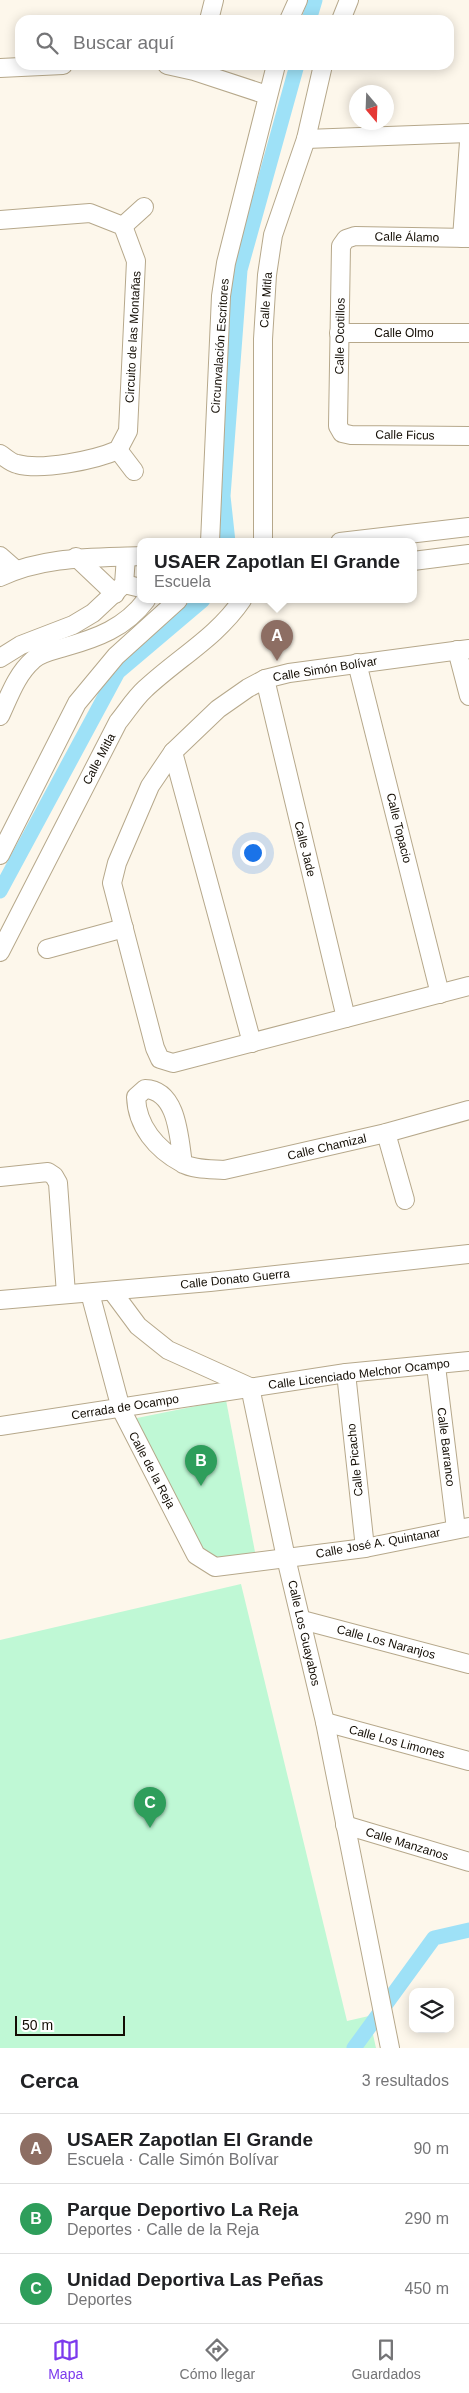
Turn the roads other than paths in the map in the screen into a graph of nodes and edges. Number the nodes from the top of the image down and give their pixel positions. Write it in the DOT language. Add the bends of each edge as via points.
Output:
graph roads {
  1 [pos="214,0"];
  2 [pos="298,0"];
  3 [pos="349,0"];
  4 [pos="210,15"];
  5 [pos="291,15"];
  6 [pos="343,15"];
  7 [pos="15,67"];
  8 [pos="0,68"];
  9 [pos="200,70"];
  10 [pos="274,70"];
  11 [pos="322,70"];
  12 [pos="267,95"];
  13 [pos="469,133"];
  14 [pos="306,139"];
  15 [pos="469,142"];
  16 [pos="144,207"];
  17 [pos="0,220"];
  18 [pos="123,226"];
  19 [pos="466,238"];
  20 [pos="346,239"];
  21 [pos="339,333"];
  22 [pos="469,333"];
  23 [pos="342,433"];
  24 [pos="469,436"];
  25 [pos="118,450"];
  26 [pos="0,454"];
  27 [pos="134,471"];
  28 [pos="469,527"];
  29 [pos="210,538"];
  30 [pos="263,538"];
  31 [pos="374,538"];
  32 [pos="469,554"];
  33 [pos="0,556"];
  34 [pos="133,556"];
  35 [pos="76,557"];
  36 [pos="417,560"];
  37 [pos="8,573"];
  38 [pos="127,589"];
  39 [pos="144,603"];
  40 [pos="175,603"];
  41 [pos="240,603"];
  42 [pos="463,650"];
  43 [pos="0,658"];
  44 [pos="357,663"];
  45 [pos="265,679"];
  46 [pos="469,696"];
  47 [pos="0,716"];
  48 [pos="173,752"];
  49 [pos="0,855"];
  50 [pos="124,928"];
  51 [pos="47,949"];
  52 [pos="0,952"];
  53 [pos="469,986"];
  54 [pos="440,994"];
  55 [pos="346,1018"];
  56 [pos="252,1043"];
  57 [pos="469,1110"];
  58 [pos="386,1133"];
  59 [pos="183,1164"];
  60 [pos="0,1177"];
  61 [pos="405,1200"];
  62 [pos="469,1254"];
  63 [pos="112,1291"];
  64 [pos="90,1293"];
  65 [pos="66,1294"];
  66 [pos="0,1300"];
  67 [pos="469,1361"];
  68 [pos="436,1366"];
  69 [pos="346,1373"];
  70 [pos="250,1386"];
  71 [pos="120,1408"];
  72 [pos="0,1426"];
  73 [pos="463,1528"];
  74 [pos="365,1548"];
  75 [pos="286,1558"];
  76 [pos="302,1620"];
  77 [pos="469,1664"];
  78 [pos="325,1722"];
  79 [pos="469,1761"];
  80 [pos="345,1825"];
  81 [pos="469,1862"];
  82 [pos="390,2048"];
  1 -- 4 [label="street"];
  2 -- 5 [label="street"];
  3 -- 6 [label="street"];
  7 -- 8 [label="street"];
  9 -- 12 [label="street"];
  10 -- 12 [label="street, Circunvalación Escritores"];
  11 -- 14 [label="street, Calle Mitla"];
  12 -- 29 [label="street, Circunvalación Escritores" via="221,296"];
  13 -- 14 [label="street"];
  14 -- 30 [label="street, Calle Mitla" via="273,235 267,275 263,338"];
  15 -- 19 [label="street"];
  16 -- 18 [label="street"];
  17 -- 18 [label="street" via="90,213"];
  18 -- 25 [label="street, Circuito de las Montañas" via="136,261 128,431"];
  19 -- 20 [label="street, Calle Álamo" via="355,236"];
  20 -- 21 [label="street, Calle Ocotillos" via="342,246"];
  21 -- 22 [label="street, Calle Olmo"];
  21 -- 23 [label="street, Calle Ocotillos" via="338,426"];
  23 -- 24 [label="street, Calle Ficus"];
  25 -- 26 [label="street" via="98,459 50,465 17,464"];
  25 -- 27 [label="street"];
  28 -- 31 [label="street"];
  32 -- 36 [label="street"];
  33 -- 37 [label="street"];
  34 -- 35 [label="street"];
  34 -- 38 [label="street"];
  35 -- 37 [label="street" via="52,560"];
  35 -- 38 [label="street"];
  38 -- 43 [label="street" via="73,625 21,645"];
  39 -- 47 [label="street" via="116,629 35,658 21,672"];
  40 -- 49 [label="street" via="116,656 77,703"];
  41 -- 52 [label="street, Calle Mitla" via="205,641 144,689 118,722"];
  42 -- 44 [label="street, Calle Simón Bolívar"];
  42 -- 46 [label="street"];
  44 -- 45 [label="street, Calle Simón Bolívar"];
  44 -- 54 [label="street, Calle Topacio"];
  45 -- 48 [label="street, Calle Simón Bolívar" via="218,709"];
  45 -- 55 [label="street, Calle Jade"];
  48 -- 50 [label="street, Calle Simón Bolívar" via="150,786 117,863 112,883"];
  48 -- 56 [label="street"];
  50 -- 51 [label="street"];
  50 -- 56 [label="street, Calle Simón Bolívar" via="160,1059 173,1063"];
  53 -- 54 [label="street"];
  54 -- 55 [label="street"];
  55 -- 56 [label="street"];
  57 -- 58 [label="street, Calle Chamizal"];
  58 -- 59 [label="street, Calle Chamizal" via="224,1170"];
  58 -- 61 [label="street"];
  60 -- 65 [label="street" via="48,1172 58,1183"];
  62 -- 63 [label="street, Calle Donato Guerra"];
  63 -- 64 [label="street, Calle Donato Guerra"];
  63 -- 70 [label="street" via="138,1326 168,1350"];
  64 -- 65 [label="street, Calle Donato Guerra"];
  64 -- 71 [label="street, Calle de la Reja"];
  65 -- 66 [label="street, Calle Donato Guerra"];
  67 -- 68 [label="street, Calle Licenciado Melchor Ocampo"];
  68 -- 69 [label="street, Calle Licenciado Melchor Ocampo"];
  68 -- 73 [label="street, Calle Barranco"];
  69 -- 70 [label="street, Calle Licenciado Melchor Ocampo"];
  69 -- 74 [label="street, Calle Picacho"];
  70 -- 71 [label="street, Cerrada de Ocampo"];
  70 -- 75 [label="street, Calle Los Guayabos"];
  71 -- 72 [label="street, Cerrada de Ocampo"];
  71 -- 75 [label="street, Calle de la Reja" via="196,1555 215,1567"];
  73 -- 74 [label="street, Calle José A. Quintanar"];
  74 -- 75 [label="street, Calle José A. Quintanar"];
  75 -- 76 [label="street, Calle Los Guayabos"];
  76 -- 77 [label="street, Calle Los Naranjos"];
  76 -- 78 [label="street, Calle Los Guayabos"];
  78 -- 79 [label="street, Calle Los Limones"];
  78 -- 80 [label="street, Calle Los Guayabos"];
  80 -- 81 [label="street, Calle Manzanos"];
  80 -- 82 [label="street, Calle Los Guayabos"];
}
